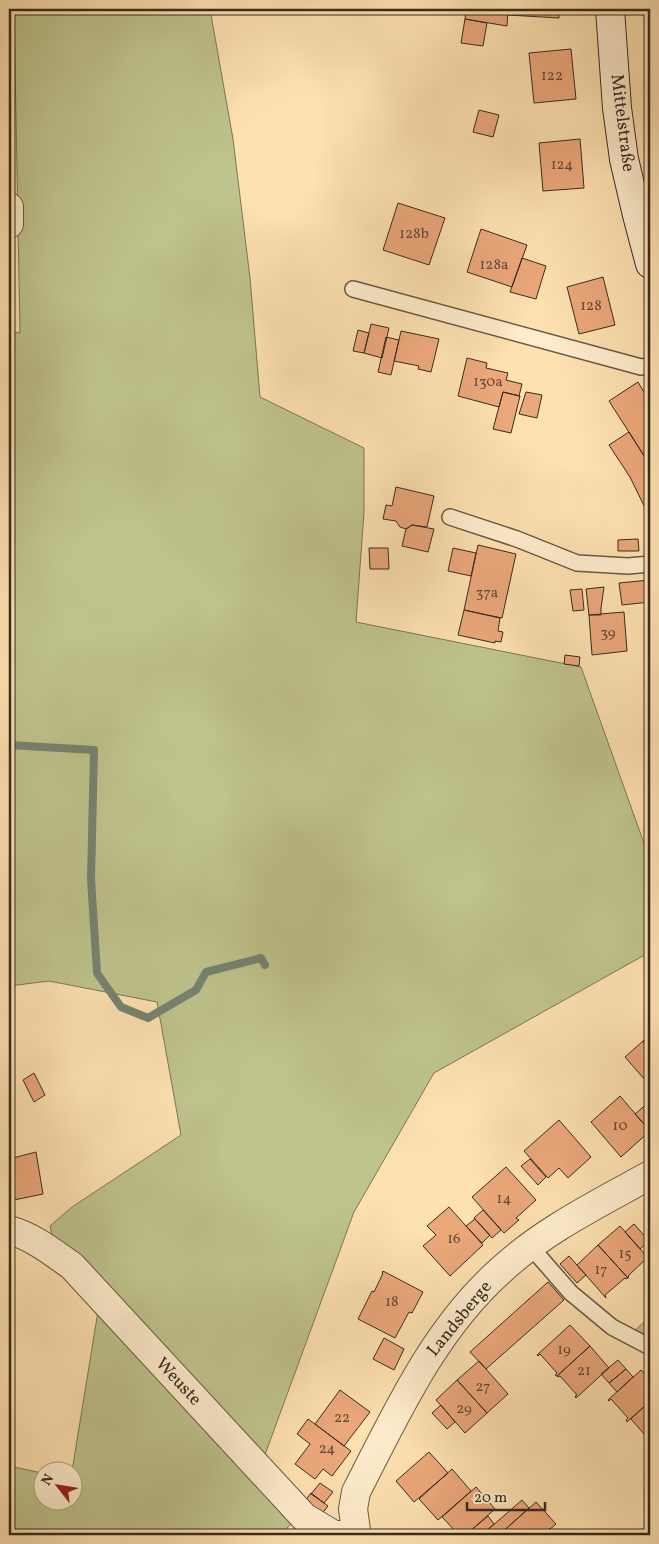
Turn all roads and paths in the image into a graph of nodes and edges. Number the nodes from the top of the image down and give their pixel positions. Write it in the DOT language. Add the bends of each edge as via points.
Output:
graph roads {
  1 [pos="610,9"];
  2 [pos="9,207"];
  3 [pos="9,224"];
  4 [pos="650,264"];
  5 [pos="353,288"];
  6 [pos="650,366"];
  7 [pos="450,517"];
  8 [pos="650,564"];
  9 [pos="650,1175"];
  10 [pos="9,1230"];
  11 [pos="530,1246"];
  12 [pos="650,1347"];
  13 [pos="353,1534"];
  1 -- 4 [label="street, Mittelstraße" via="624,159"];
  2 -- 3 [label="street"];
  5 -- 6 [label="lane" via="641,367"];
  7 -- 8 [label="lane" via="517,538 577,563"];
  9 -- 11 [label="street, Landsberge" via="568,1220"];
  10 -- 13 [label="street, Weuste" via="43,1246 72,1266 304,1517 334,1535"];
  11 -- 12 [label="lane" via="571,1293 612,1327"];
  11 -- 13 [label="street, Landsberge" via="466,1305 415,1379 356,1492"];
}
